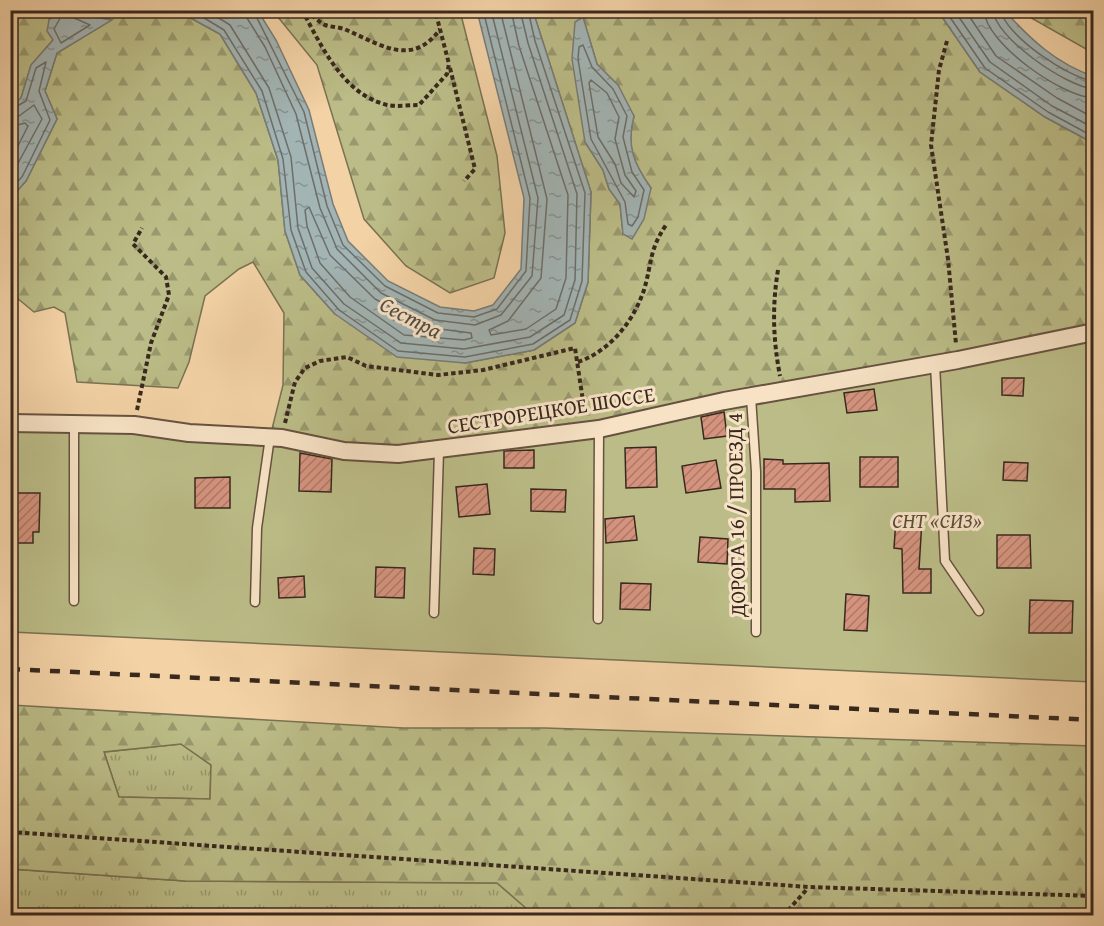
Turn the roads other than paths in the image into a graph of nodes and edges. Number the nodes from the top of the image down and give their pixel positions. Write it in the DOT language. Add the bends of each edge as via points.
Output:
graph roads {
  1 [pos="1094,332"];
  2 [pos="934,364"];
  3 [pos="751,397"];
  4 [pos="10,423"];
  5 [pos="74,425"];
  6 [pos="593,430"];
  7 [pos="276,437"];
  8 [pos="440,451"];
  9 [pos="74,601"];
  10 [pos="255,602"];
  11 [pos="979,611"];
  12 [pos="434,613"];
  13 [pos="598,619"];
  14 [pos="756,632"];
  1 -- 2 [label="street, СЕСТРОРЕЦКОЕ ШОССЕ"];
  2 -- 3 [label="street, СЕСТРОРЕЦКОЕ ШОССЕ"];
  2 -- 11 [label="lane" via="945,561"];
  3 -- 6 [label="street, СЕСТРОРЕЦКОЕ ШОССЕ"];
  3 -- 14 [label="lane, ДОРОГА 16 / ПРОЕЗД 4" via="756,472"];
  4 -- 5 [label="street, СЕСТРОРЕЦКОЕ ШОССЕ"];
  5 -- 7 [label="street, СЕСТРОРЕЦКОЕ ШОССЕ" via="134,425 189,433"];
  5 -- 9 [label="lane"];
  6 -- 8 [label="street, СЕСТРОРЕЦКОЕ ШОССЕ"];
  6 -- 13 [label="lane"];
  7 -- 8 [label="street, СЕСТРОРЕЦКОЕ ШОССЕ" via="344,451"];
  7 -- 10 [label="lane" via="257,528"];
  8 -- 12 [label="lane"];
}
